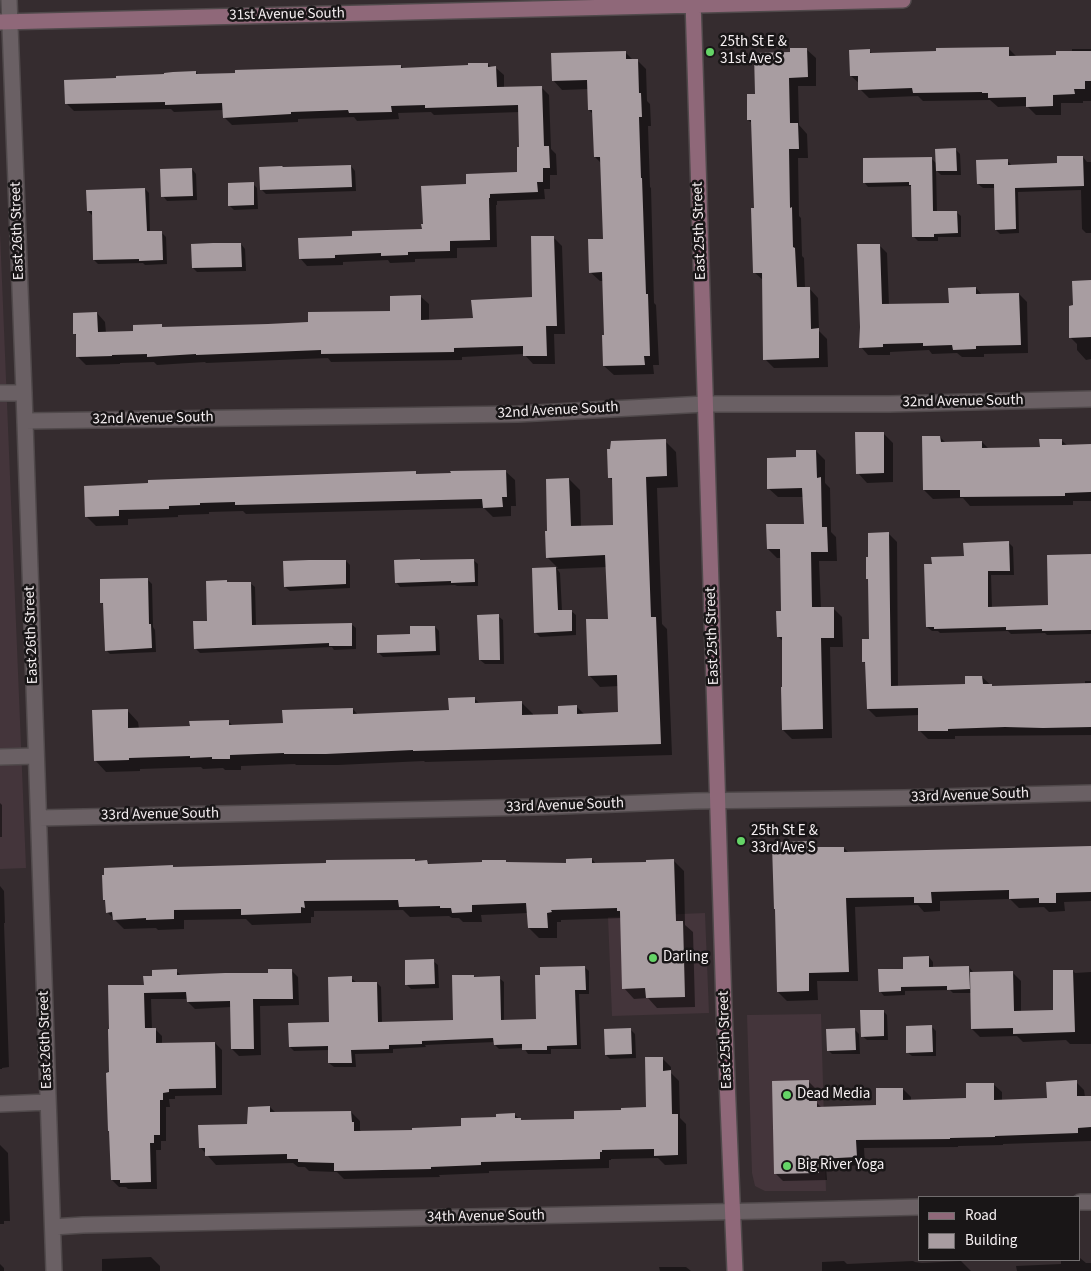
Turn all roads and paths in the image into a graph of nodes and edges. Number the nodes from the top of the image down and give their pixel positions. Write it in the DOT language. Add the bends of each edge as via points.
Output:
graph roads {
  1 [pos="9,0"];
  2 [pos="903,0"];
  3 [pos="693,3"];
  4 [pos="5,21"];
  5 [pos="0,393"];
  6 [pos="24,393"];
  7 [pos="1091,399"];
  8 [pos="705,404"];
  9 [pos="25,421"];
  10 [pos="36,756"];
  11 [pos="0,757"];
  12 [pos="1091,793"];
  13 [pos="718,800"];
  14 [pos="38,818"];
  15 [pos="48,1102"];
  16 [pos="0,1104"];
  17 [pos="918,1207"];
  18 [pos="731,1212"];
  19 [pos="53,1227"];
  20 [pos="54,1271"];
  21 [pos="734,1271"];
  1 -- 4 [label="street, East 26th Street"];
  2 -- 3 [label="street, 31st Avenue South"];
  3 -- 4 [label="street, 31st Avenue South"];
  3 -- 8 [label="street, East 25th Street"];
  4 -- 6 [label="street, East 26th Street"];
  5 -- 6 [label="street"];
  6 -- 9 [label="street, East 26th Street"];
  7 -- 8 [label="street, 32nd Avenue South"];
  8 -- 9 [label="street, 32nd Avenue South" via="518,414"];
  8 -- 13 [label="street, East 25th Street"];
  9 -- 10 [label="street, East 26th Street"];
  10 -- 11 [label="street"];
  10 -- 14 [label="street, East 26th Street"];
  12 -- 13 [label="street, 33rd Avenue South"];
  13 -- 14 [label="street, 33rd Avenue South"];
  13 -- 18 [label="street, East 25th Street"];
  14 -- 15 [label="street, East 26th Street"];
  15 -- 16 [label="street"];
  15 -- 19 [label="street, East 26th Street"];
  17 -- 18 [label="street, 34th Avenue South"];
  18 -- 19 [label="street, 34th Avenue South"];
  18 -- 21 [label="street, East 25th Street"];
  19 -- 20 [label="street, East 26th Street"];
}
